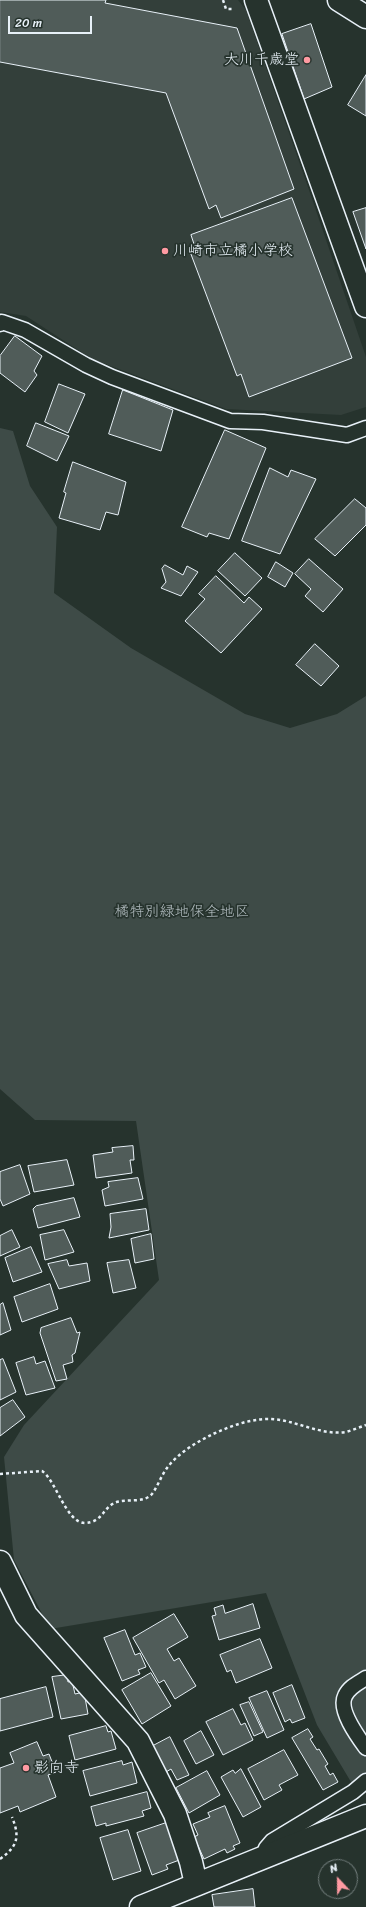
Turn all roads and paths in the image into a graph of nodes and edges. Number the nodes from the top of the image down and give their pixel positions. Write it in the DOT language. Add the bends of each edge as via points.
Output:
graph roads {
  1 [pos="256,0"];
  2 [pos="339,0"];
  3 [pos="366,17"];
  4 [pos="366,306"];
  5 [pos="0,324"];
  6 [pos="366,428"];
  7 [pos="366,1425"];
  8 [pos="0,1474"];
  9 [pos="0,1562"];
  10 [pos="366,1678"];
  11 [pos="366,1748"];
  12 [pos="366,1781"];
  13 [pos="366,1816"];
  14 [pos="12,1817"];
  15 [pos="263,1858"];
  16 [pos="0,1859"];
  17 [pos="196,1884"];
  18 [pos="141,1907"];
  1 -- 4 [label="street"];
  2 -- 3 [label="street"];
  5 -- 6 [label="lane" via="2,322 25,330 112,377 230,420 263,422 347,435"];
  7 -- 8 [label="path" via="346,1432 334,1432 268,1419 241,1423 193,1445 168,1466 151,1494 142,1499 115,1503 93,1522 83,1523 76,1519 62,1503 47,1474 42,1470"];
  9 -- 17 [label="street" via="26,1615 138,1741 175,1814"];
  10 -- 11 [label="lane" via="353,1686 343,1700 344,1710 353,1730"];
  12 -- 15 [label="lane" via="353,1792 272,1840"];
  13 -- 15 [label="street"];
  14 -- 16 [label="path" via="18,1831 16,1842"];
  15 -- 17 [label="street"];
  17 -- 18 [label="street"];
}
